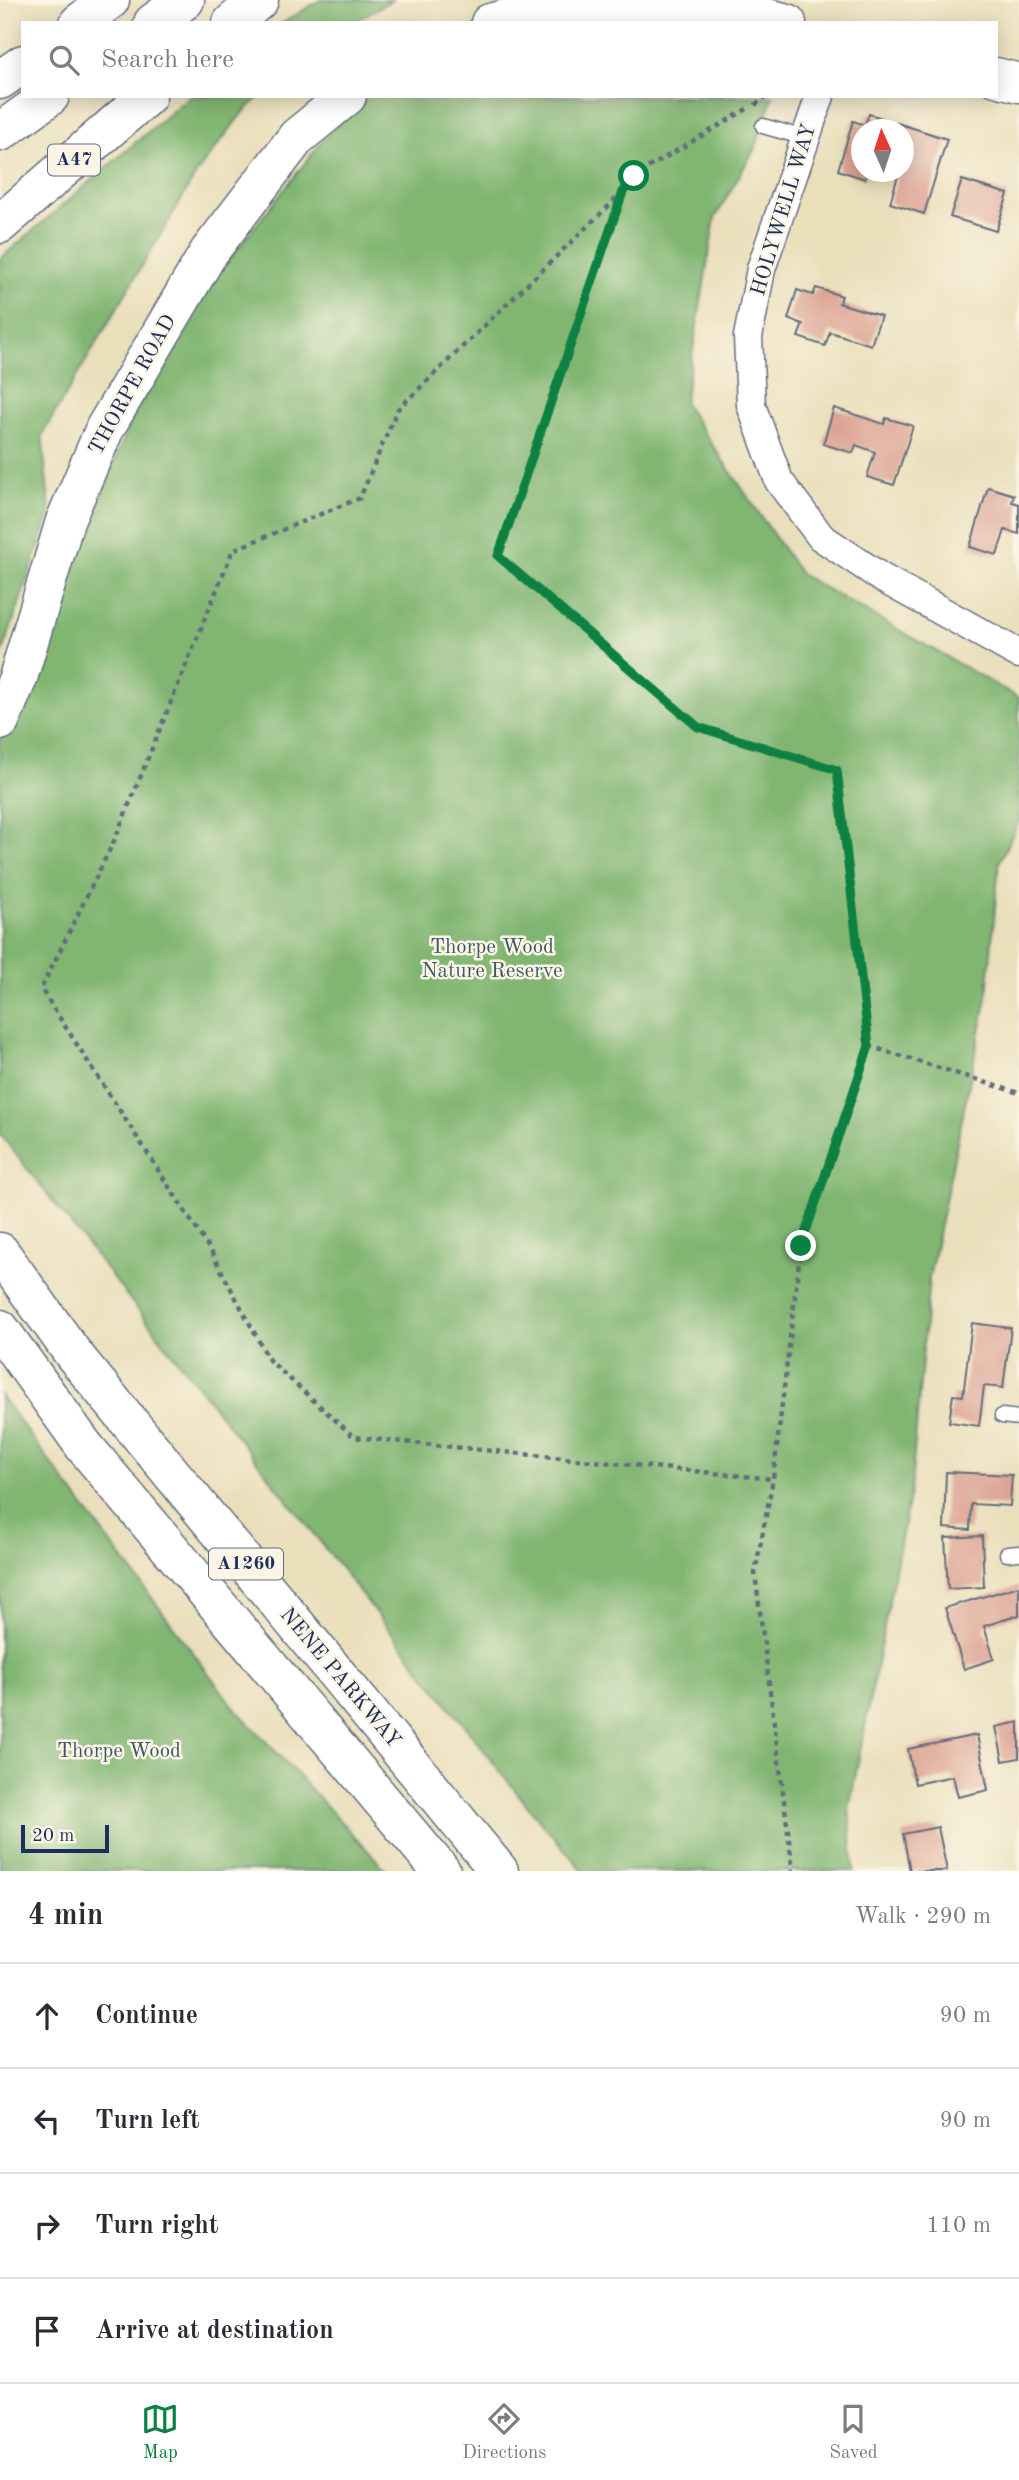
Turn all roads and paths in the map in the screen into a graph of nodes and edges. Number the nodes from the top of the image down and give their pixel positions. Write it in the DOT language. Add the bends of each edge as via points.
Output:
graph roads {
  1 [pos="110,0"];
  2 [pos="185,0"];
  3 [pos="258,0"];
  4 [pos="621,2"];
  5 [pos="766,12"];
  6 [pos="82,21"];
  7 [pos="156,21"];
  8 [pos="234,21"];
  9 [pos="498,21"];
  10 [pos="21,65"];
  11 [pos="998,78"];
  12 [pos="0,80"];
  13 [pos="1019,83"];
  14 [pos="47,98"];
  15 [pos="145,98"];
  16 [pos="345,98"];
  17 [pos="763,98"];
  18 [pos="819,98"];
  19 [pos="763,126"];
  20 [pos="0,132"];
  21 [pos="805,138"];
  22 [pos="623,192"];
  23 [pos="0,224"];
  24 [pos="1019,654"];
  25 [pos="0,720"];
  26 [pos="869,1046"];
  27 [pos="1019,1093"];
  28 [pos="0,1252"];
  29 [pos="0,1329"];
  30 [pos="1002,1416"];
  31 [pos="1019,1418"];
  32 [pos="773,1479"];
  33 [pos="441,1871"];
  34 [pos="499,1871"];
  35 [pos="793,1871"];
  1 -- 6 [label="main road"];
  2 -- 7 [label="main road"];
  3 -- 8 [label="main road"];
  4 -- 5 [label="main road"];
  4 -- 9 [label="main road" via="549,8"];
  10 -- 12 [label="main road"];
  11 -- 13 [label="main road"];
  14 -- 20 [label="main road"];
  15 -- 23 [label="main road, A47"];
  16 -- 25 [label="main road, THORPE ROAD" via="297,137 209,251 105,428 65,521 18,678"];
  17 -- 22 [label="path" via="634,176"];
  18 -- 21 [label="street, HOLYWELL WAY"];
  19 -- 21 [label="lane"];
  21 -- 24 [label="street, HOLYWELL WAY" via="761,269 748,337 751,405 779,481 821,537 882,578"];
  22 -- 26 [label="path" via="498,556 698,727 837,770"];
  22 -- 32 [label="path" via="397,410 360,498 233,550 115,839 41,989 212,1253 269,1360 354,1437"];
  26 -- 27 [label="path"];
  26 -- 32 [label="path" via="801,1246"];
  28 -- 34 [label="main road, NENE PARKWAY / A1260" via="74,1356"];
  29 -- 33 [label="main road, A1260" via="84,1446"];
  30 -- 31 [label="lane"];
  32 -- 35 [label="path" via="755,1573"];
}
